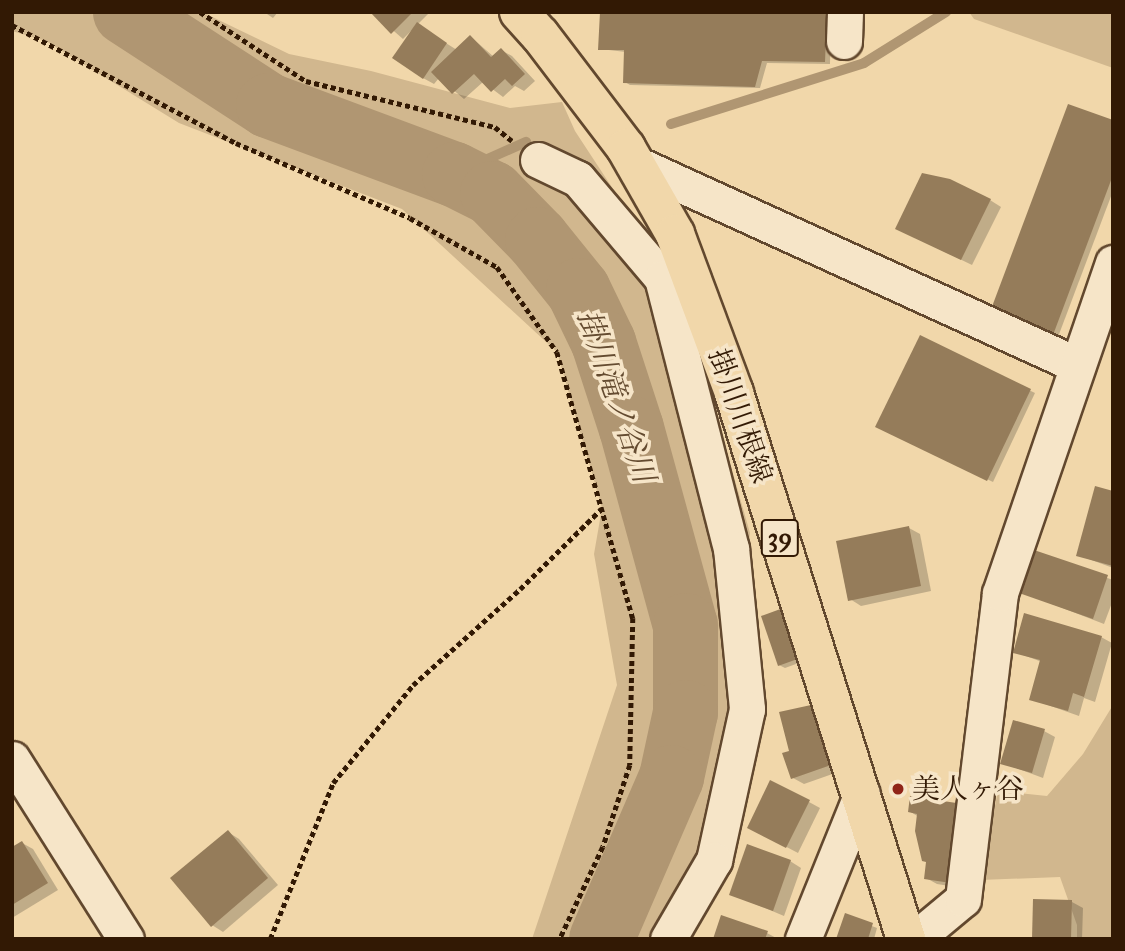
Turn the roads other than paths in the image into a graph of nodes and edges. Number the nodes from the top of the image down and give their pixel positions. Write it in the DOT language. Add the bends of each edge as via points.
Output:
graph roads {
  1 [pos="519,12"];
  2 [pos="630,155"];
  3 [pos="538,159"];
  4 [pos="1113,263"];
  5 [pos="1077,365"];
  6 [pos="12,759"];
  7 [pos="862,793"];
  8 [pos="126,939"];
  9 [pos="668,939"];
  10 [pos="803,939"];
  11 [pos="906,939"];
  12 [pos="915,939"];
  1 -- 2 [label="main road, 掛川川根線 / 39"];
  2 -- 5 [label="street"];
  2 -- 7 [label="main road, 掛川川根線 / 39" via="675,234 734,393"];
  3 -- 9 [label="street" via="578,179 662,278 732,548 747,709 714,860"];
  4 -- 5 [label="street"];
  5 -- 12 [label="street" via="1000,593 963,899"];
  6 -- 8 [label="street"];
  7 -- 10 [label="street"];
  7 -- 11 [label="main road, 掛川川根線 / 39"];
}
